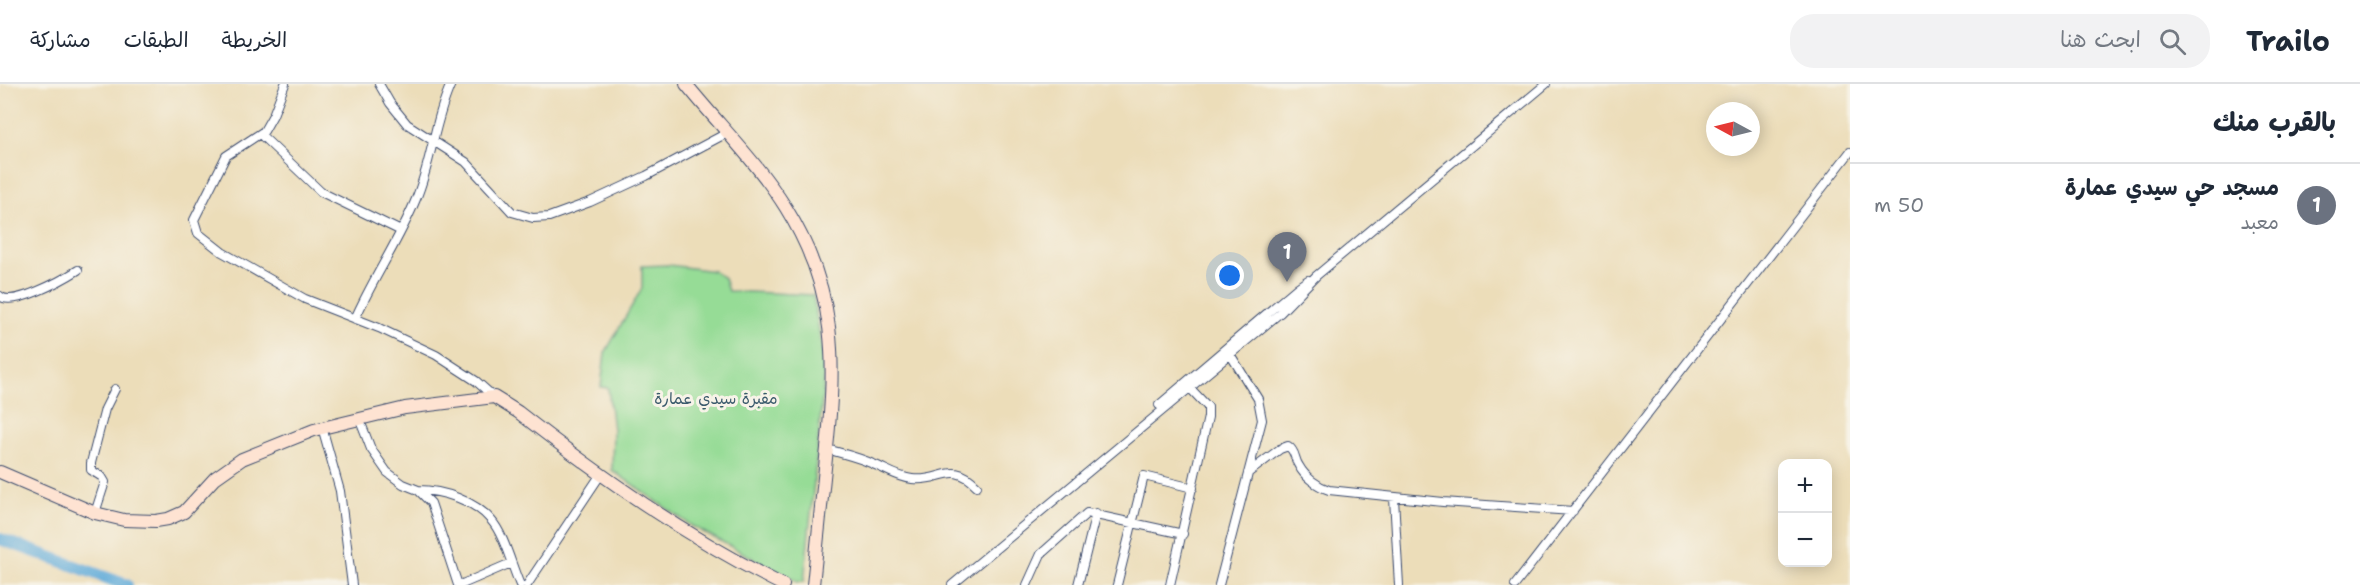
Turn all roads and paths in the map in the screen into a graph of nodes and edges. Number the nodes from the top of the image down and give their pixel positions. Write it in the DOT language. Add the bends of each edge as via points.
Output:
graph roads {
  1 [pos="285,84"];
  2 [pos="379,84"];
  3 [pos="451,84"];
  4 [pos="686,84"];
  5 [pos="1546,84"];
  6 [pos="727,133"];
  7 [pos="260,134"];
  8 [pos="433,140"];
  9 [pos="1850,152"];
  10 [pos="401,231"];
  11 [pos="78,270"];
  12 [pos="1316,276"];
  13 [pos="0,296"];
  14 [pos="355,319"];
  15 [pos="1230,354"];
  16 [pos="1187,385"];
  17 [pos="115,388"];
  18 [pos="494,398"];
  19 [pos="359,418"];
  20 [pos="322,428"];
  21 [pos="827,449"];
  22 [pos="0,471"];
  23 [pos="1248,473"];
  24 [pos="601,474"];
  25 [pos="977,486"];
  26 [pos="1193,488"];
  27 [pos="418,490"];
  28 [pos="1394,498"];
  29 [pos="1573,511"];
  30 [pos="95,513"];
  31 [pos="1096,513"];
  32 [pos="1132,523"];
  33 [pos="1182,534"];
  34 [pos="511,563"];
  35 [pos="967,569"];
  36 [pos="352,585"];
  37 [pos="459,585"];
  38 [pos="520,585"];
  39 [pos="526,585"];
  40 [pos="783,585"];
  41 [pos="813,585"];
  42 [pos="945,585"];
  43 [pos="952,585"];
  44 [pos="1027,585"];
  45 [pos="1078,585"];
  46 [pos="1117,585"];
  47 [pos="1170,585"];
  48 [pos="1219,585"];
  49 [pos="1400,585"];
  50 [pos="1515,585"];
  1 -- 7 [label="street" via="273,115"];
  2 -- 8 [label="street" via="402,118"];
  3 -- 8 [label="street"];
  4 -- 6 [label="main road"];
  5 -- 12 [label="street"];
  6 -- 8 [label="street" via="590,202 549,217 533,218 512,212 466,162"];
  6 -- 21 [label="main road" via="786,207 816,267 833,357"];
  7 -- 10 [label="street" via="321,192"];
  7 -- 14 [label="street" via="234,149 223,161 194,220 198,233 222,252 305,299"];
  8 -- 10 [label="street" via="417,198"];
  9 -- 29 [label="street"];
  10 -- 14 [label="street"];
  11 -- 13 [label="street" via="38,291 10,300"];
  12 -- 15 [label="street" via="1280,313"];
  12 -- 16 [label="street" via="1298,287"];
  14 -- 18 [label="street" via="436,355"];
  15 -- 16 [label="street"];
  15 -- 23 [label="street" via="1261,407 1262,420"];
  16 -- 26 [label="street" via="1209,411"];
  16 -- 35 [label="street"];
  17 -- 30 [label="street" via="105,409 91,463 91,470 105,482"];
  18 -- 19 [label="main road" via="405,408"];
  18 -- 24 [label="main road"];
  19 -- 20 [label="main road"];
  19 -- 27 [label="street" via="371,448 387,472"];
  20 -- 30 [label="main road" via="242,459 215,478 184,512 168,519 124,520"];
  20 -- 36 [label="street" via="340,491"];
  21 -- 25 [label="street" via="909,479 961,473"];
  21 -- 41 [label="main road"];
  22 -- 30 [label="main road"];
  23 -- 28 [label="street" via="1288,446 1293,449 1299,467 1318,486"];
  23 -- 48 [label="street"];
  24 -- 39 [label="street"];
  24 -- 40 [label="main road" via="705,543"];
  26 -- 32 [label="street" via="1144,476"];
  26 -- 33 [label="street"];
  27 -- 34 [label="street" via="450,495 484,513 493,521"];
  27 -- 37 [label="street" via="434,511"];
  28 -- 29 [label="street"];
  28 -- 49 [label="street"];
  29 -- 50 [label="street"];
  31 -- 32 [label="street"];
  31 -- 44 [label="street" via="1087,513 1041,554"];
  31 -- 45 [label="street"];
  32 -- 33 [label="street"];
  32 -- 46 [label="street"];
  33 -- 47 [label="street"];
  34 -- 37 [label="street"];
  34 -- 38 [label="street"];
  35 -- 42 [label="street"];
  35 -- 43 [label="street"];
}
